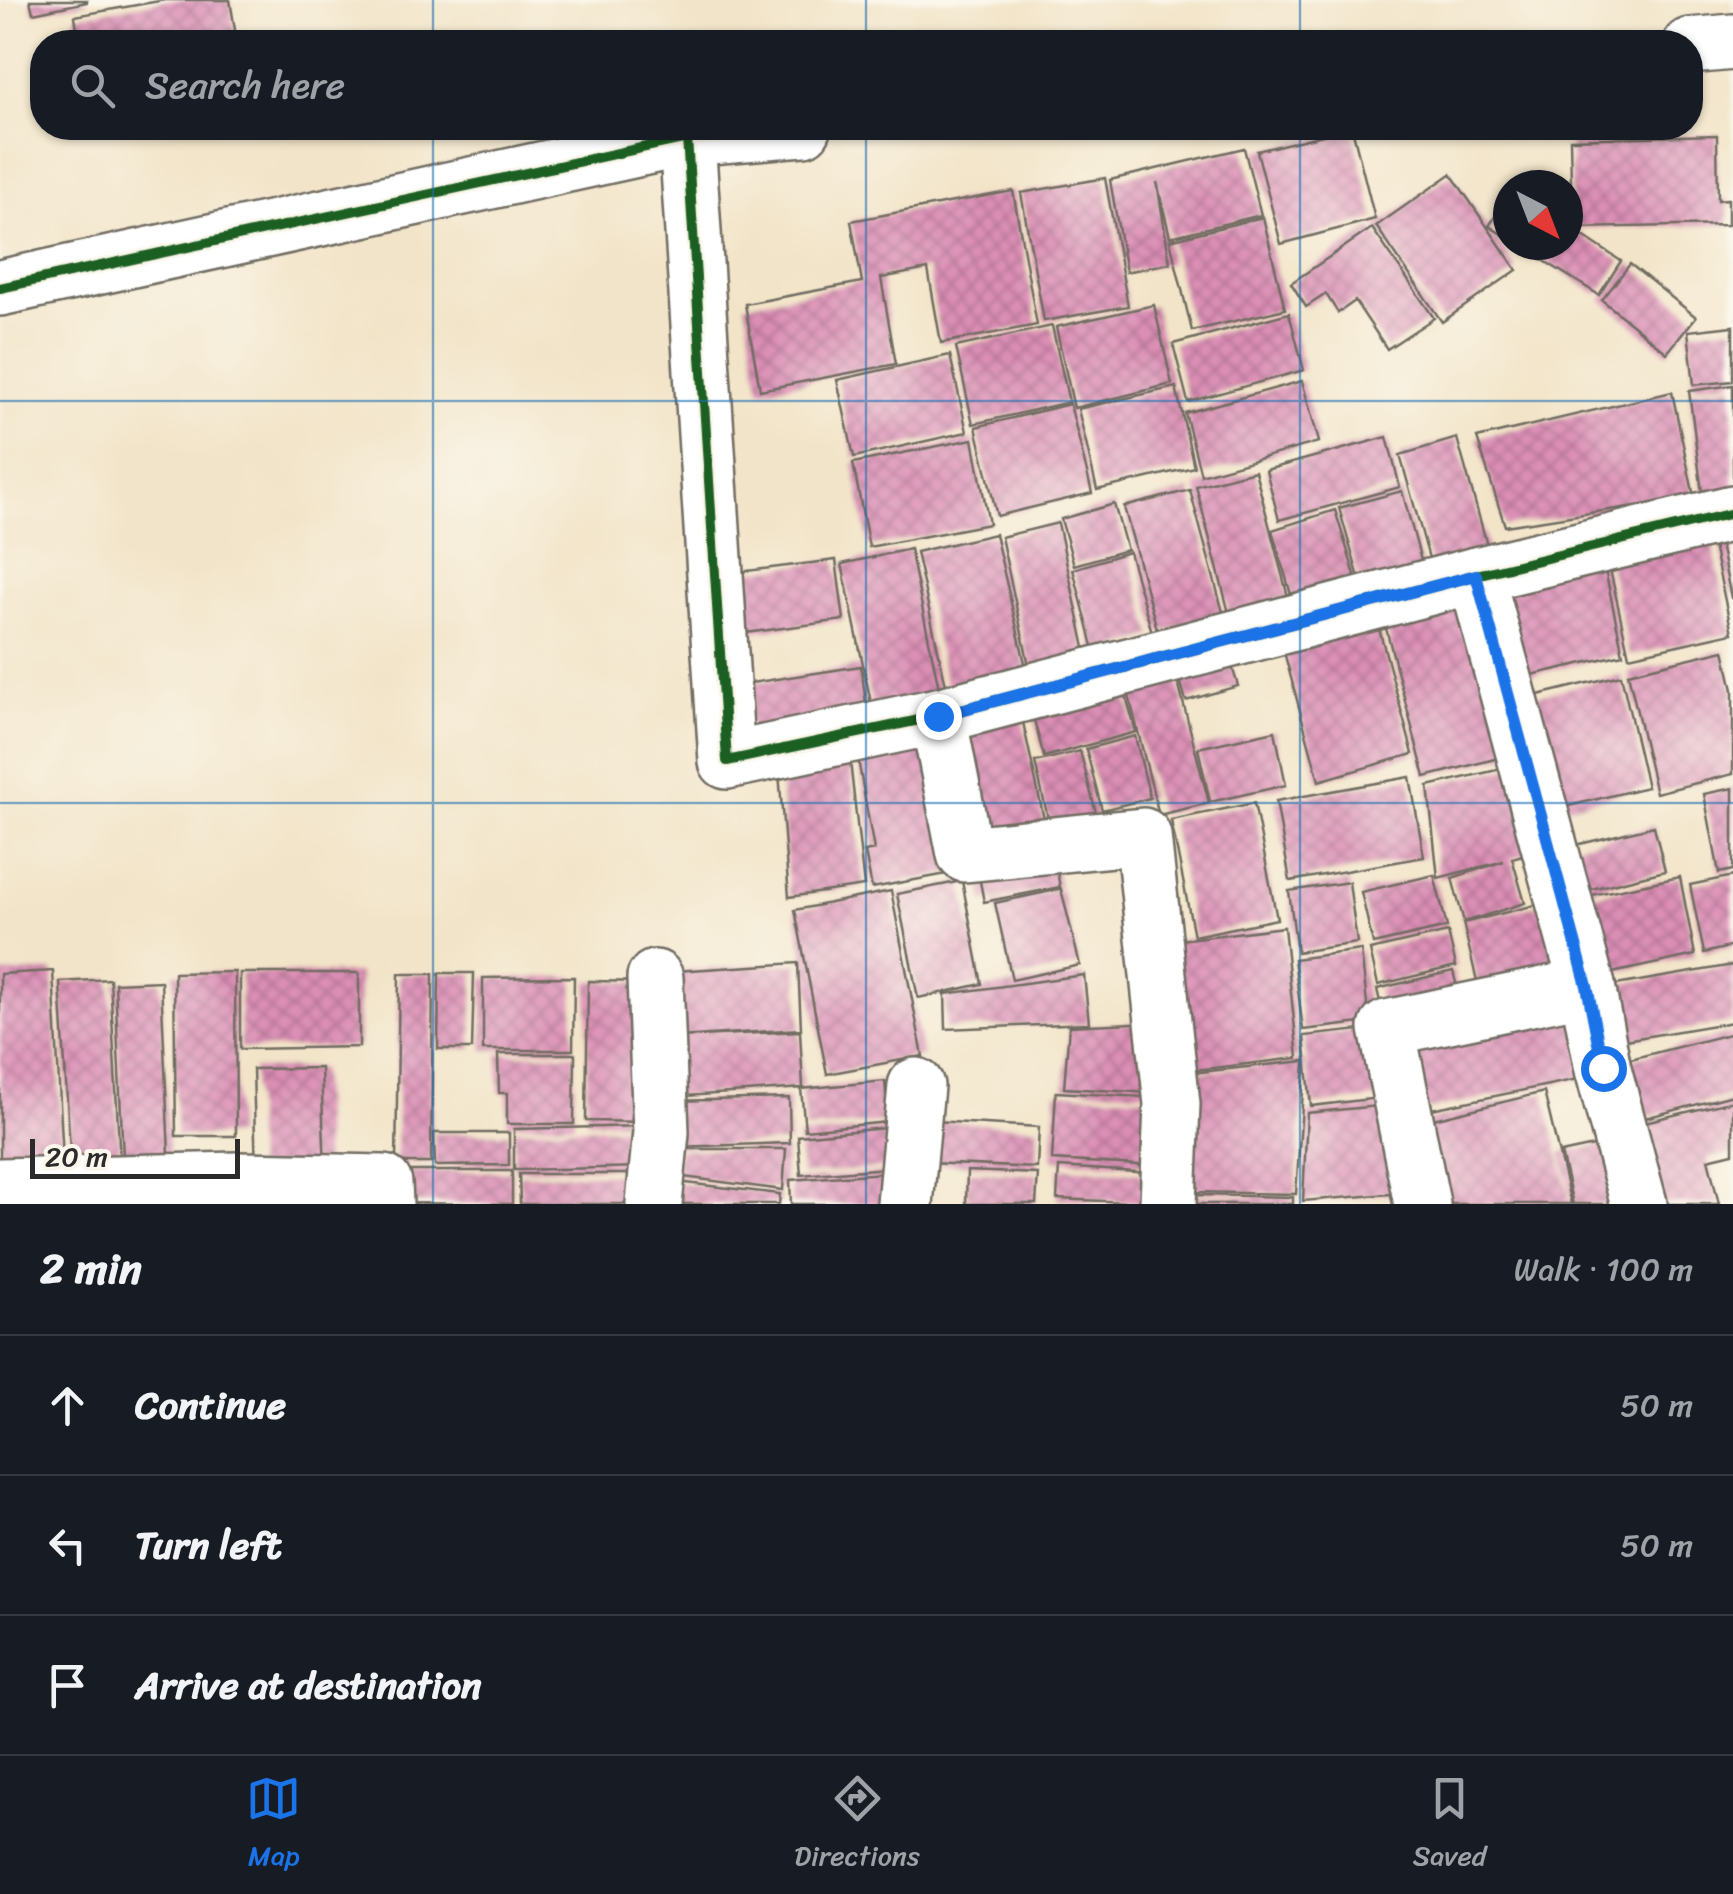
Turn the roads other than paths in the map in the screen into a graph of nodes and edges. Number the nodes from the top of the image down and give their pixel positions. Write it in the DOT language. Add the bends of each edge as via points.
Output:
graph roads {
  1 [pos="1733,42"];
  2 [pos="1703,45"];
  3 [pos="678,140"];
  4 [pos="687,140"];
  5 [pos="0,288"];
  6 [pos="1733,514"];
  7 [pos="1476,575"];
  8 [pos="938,716"];
  9 [pos="655,978"];
  10 [pos="1587,986"];
  11 [pos="916,1086"];
  12 [pos="0,1186"];
  13 [pos="385,1204"];
  14 [pos="654,1204"];
  15 [pos="905,1204"];
  16 [pos="1168,1204"];
  17 [pos="1422,1204"];
  18 [pos="1639,1204"];
  1 -- 2 [label="street"];
  3 -- 5 [label="street"];
  4 -- 8 [label="street" via="728,761"];
  6 -- 7 [label="street"];
  7 -- 8 [label="street"];
  7 -- 10 [label="street"];
  8 -- 16 [label="street" via="964,854 1143,836 1172,1104"];
  9 -- 14 [label="street" via="660,1132"];
  10 -- 17 [label="street" via="1387,1028"];
  10 -- 18 [label="street"];
  11 -- 15 [label="street"];
  12 -- 13 [label="street" via="384,1183"];
}
